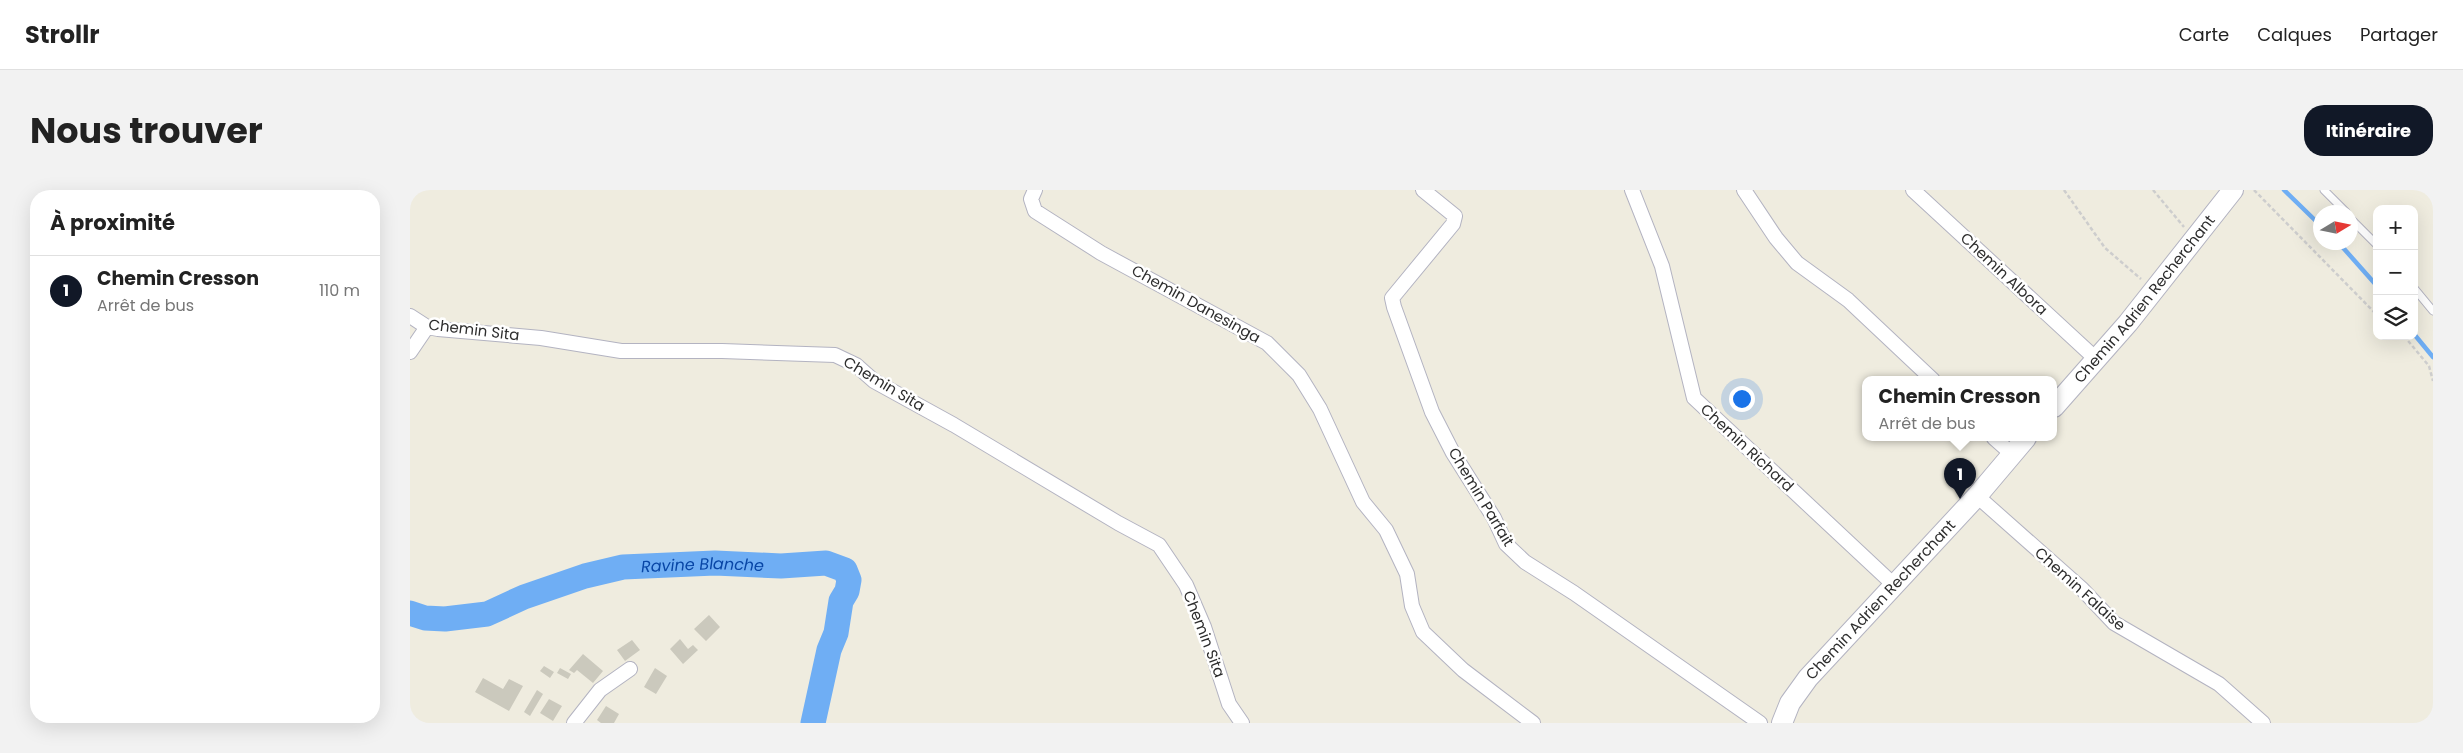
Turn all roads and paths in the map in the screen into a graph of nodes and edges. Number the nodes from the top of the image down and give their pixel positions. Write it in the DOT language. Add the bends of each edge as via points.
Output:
graph roads {
  1 [pos="1423,190"];
  2 [pos="1632,190"];
  3 [pos="1744,190"];
  4 [pos="1913,190"];
  5 [pos="2064,190"];
  6 [pos="2153,190"];
  7 [pos="2233,190"];
  8 [pos="2254,190"];
  9 [pos="2324,190"];
  10 [pos="1033,194"];
  11 [pos="2339,205"];
  12 [pos="2358,226"];
  13 [pos="2194,239"];
  14 [pos="2373,241"];
  15 [pos="2153,290"];
  16 [pos="2418,293"];
  17 [pos="2373,311"];
  18 [pos="2433,311"];
  19 [pos="410,316"];
  20 [pos="426,327"];
  21 [pos="2407,340"];
  22 [pos="410,352"];
  23 [pos="2096,359"];
  24 [pos="1929,376"];
  25 [pos="2433,380"];
  26 [pos="2057,403"];
  27 [pos="1997,441"];
  28 [pos="2023,441"];
  29 [pos="2012,454"];
  30 [pos="1977,496"];
  31 [pos="1894,585"];
  32 [pos="630,669"];
  33 [pos="574,723"];
  34 [pos="1242,723"];
  35 [pos="1534,723"];
  36 [pos="1760,723"];
  37 [pos="1782,723"];
  38 [pos="2263,723"];
  1 -- 36 [label="street, Chemin Parfait" via="1455,216 1453,224 1392,298 1432,412 1506,544 1525,562"];
  2 -- 31 [label="street, Chemin Richard" via="1662,266 1694,398"];
  3 -- 24 [label="street" via="1797,263 1848,300"];
  4 -- 23 [label="street, Chemin Albora"];
  5 -- 15 [label="path" via="2105,248"];
  6 -- 13 [label="path"];
  7 -- 13 [label="main road, Chemin Adrien Recherchant"];
  8 -- 17 [label="path"];
  9 -- 11 [label="lane"];
  10 -- 35 [label="street, Chemin Danesinga" via="1035,210 1102,253 1267,343 1299,374 1320,410 1363,502 1386,530 1408,574 1412,606 1423,632 1463,670"];
  12 -- 14 [label="lane"];
  13 -- 15 [label="main road, Chemin Adrien Recherchant"];
  15 -- 23 [label="main road, Chemin Adrien Recherchant"];
  16 -- 18 [label="lane"];
  19 -- 20 [label="street, Chemin Sita"];
  20 -- 22 [label="street"];
  20 -- 34 [label="street, Chemin Sita" via="541,338 621,351 835,355 856,364 874,381 954,424 1159,545 1186,585 1204,627 1229,704"];
  21 -- 25 [label="path" via="2429,366"];
  23 -- 26 [label="main road, Chemin Adrien Recherchant"];
  27 -- 29 [label="street"];
  28 -- 29 [label="main road, Chemin Adrien Recherchant"];
  29 -- 30 [label="main road, Chemin Adrien Recherchant"];
  30 -- 31 [label="main road, Chemin Adrien Recherchant"];
  30 -- 38 [label="street, Chemin Falaise" via="2082,589 2114,623 2219,684"];
  31 -- 37 [label="main road, Chemin Adrien Recherchant" via="1808,678 1790,703"];
  32 -- 33 [label="street" via="600,690"];
}
